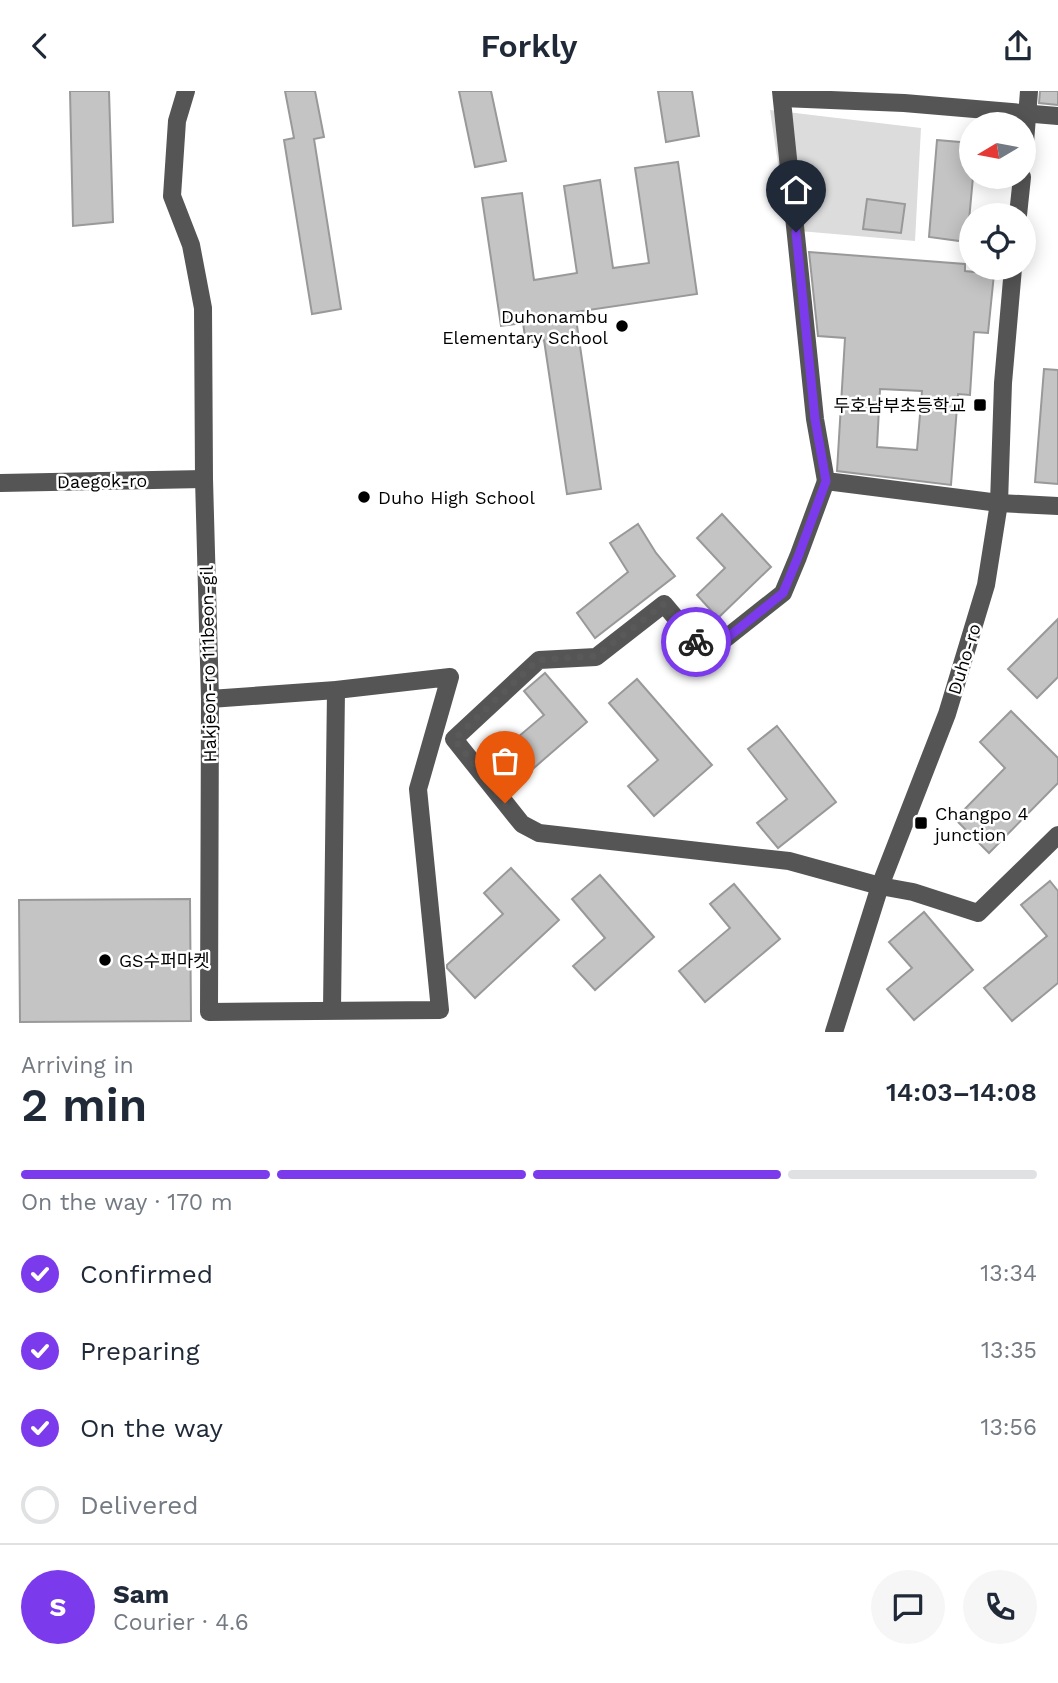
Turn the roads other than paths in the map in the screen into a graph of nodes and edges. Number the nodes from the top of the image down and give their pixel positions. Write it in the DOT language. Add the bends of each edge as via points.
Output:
graph roads {
  1 [pos="186,91"];
  2 [pos="1029,91"];
  3 [pos="782,94"];
  4 [pos="904,97"];
  5 [pos="1013,112"];
  6 [pos="1028,112"];
  7 [pos="1036,115"];
  8 [pos="1058,116"];
  9 [pos="1012,280"];
  10 [pos="204,479"];
  11 [pos="826,481"];
  12 [pos="0,483"];
  13 [pos="999,503"];
  14 [pos="1058,506"];
  15 [pos="336,690"];
  16 [pos="210,699"];
  17 [pos="1058,835"];
  18 [pos="880,886"];
  19 [pos="332,1010"];
  20 [pos="834,1032"];
  1 -- 10 [label="street, Hakjeon-ro 111beon-gil" via="177,121 172,196 191,245 203,308"];
  2 -- 6 [label="street"];
  3 -- 4 [label="street"];
  3 -- 11 [label="street" via="815,419"];
  4 -- 5 [label="street"];
  7 -- 8 [label="street"];
  9 -- 13 [label="street, Duho-ro"];
  10 -- 12 [label="street, Daegok-ro"];
  10 -- 16 [label="street, Hakjeon-ro 111beon-gil"];
  11 -- 13 [label="street"];
  11 -- 18 [label="street" via="783,593 706,655 664,604 596,656 538,660 454,739 522,824 539,833 789,861"];
  13 -- 14 [label="street"];
  13 -- 18 [label="street, Duho-ro" via="986,585 947,714"];
  15 -- 16 [label="street"];
  15 -- 19 [label="street"];
  15 -- 19 [label="street, Hakjeon-ro 111beon-gil" via="450,677 418,789 440,1010"];
  16 -- 19 [label="street, Hakjeon-ro 111beon-gil" via="209,1012"];
  17 -- 18 [label="street" via="978,913"];
  18 -- 20 [label="street, Duho-ro"];
}
